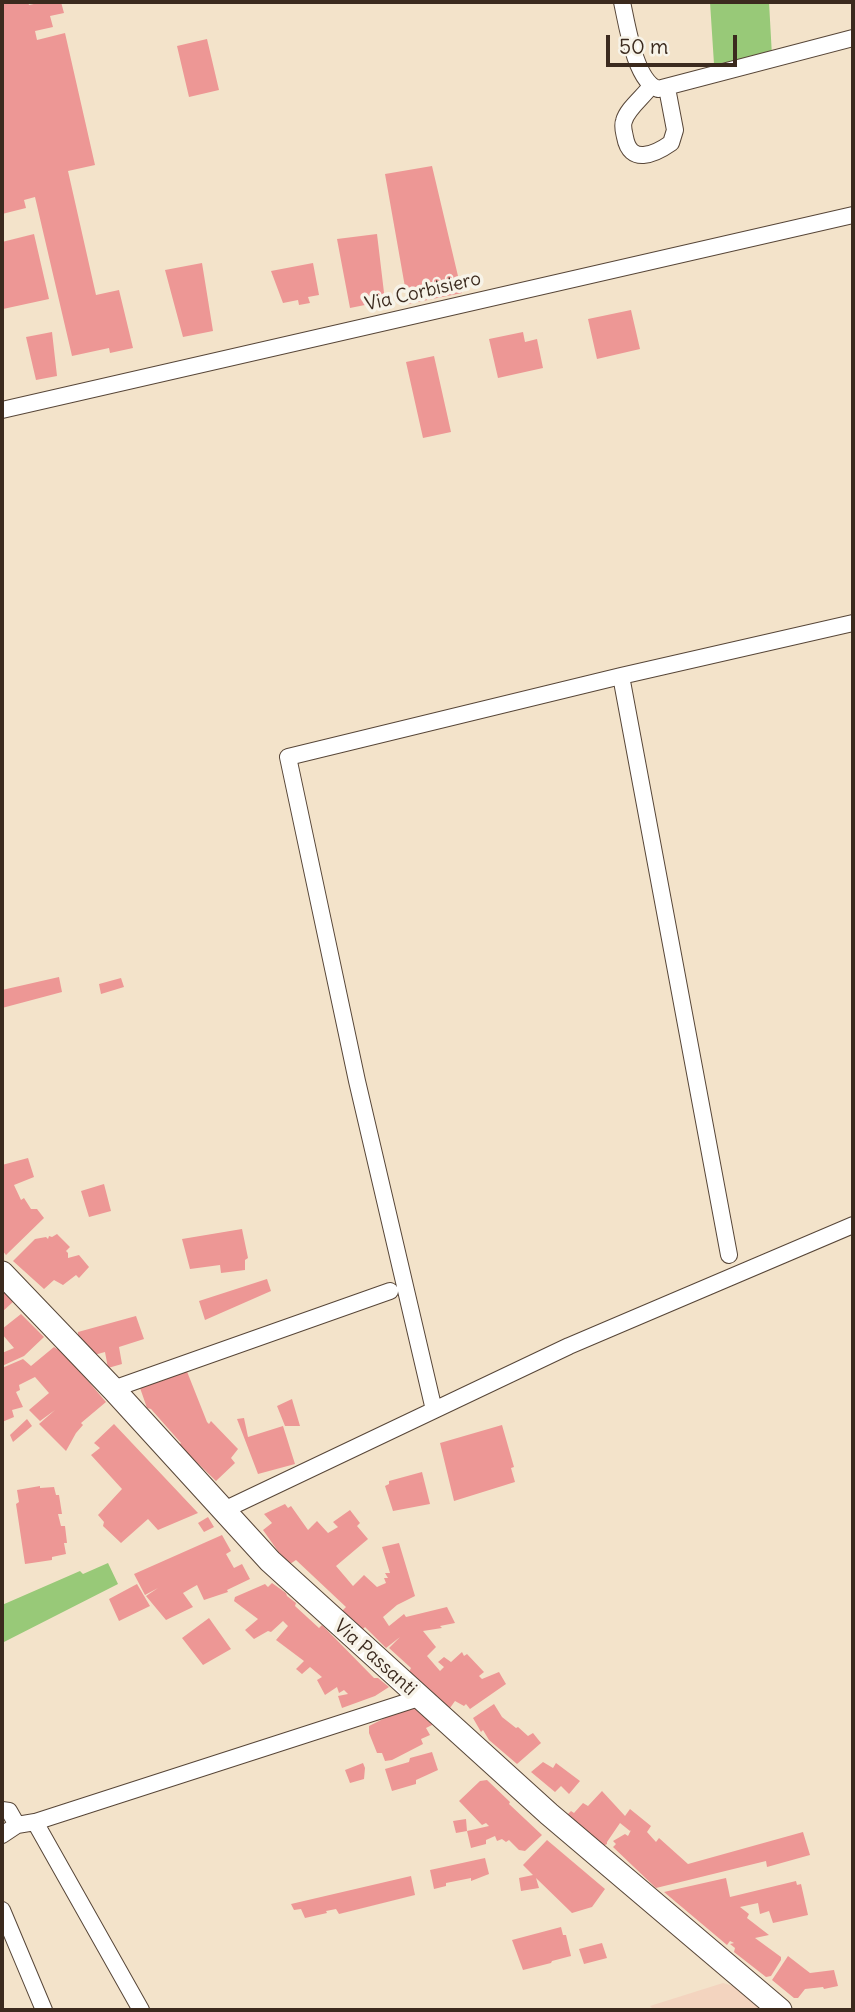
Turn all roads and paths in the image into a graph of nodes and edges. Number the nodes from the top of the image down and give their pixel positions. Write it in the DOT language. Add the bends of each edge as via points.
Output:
graph roads {
  1 [pos="622,2"];
  2 [pos="853,38"];
  3 [pos="853,215"];
  4 [pos="2,410"];
  5 [pos="853,624"];
  6 [pos="621,676"];
  7 [pos="853,1225"];
  8 [pos="729,1255"];
  9 [pos="2,1273"];
  10 [pos="390,1291"];
  11 [pos="113,1389"];
  12 [pos="434,1410"];
  13 [pos="224,1510"];
  14 [pos="419,1698"];
  15 [pos="2,1810"];
  16 [pos="35,1822"];
  17 [pos="17,1825"];
  18 [pos="2,1835"];
  19 [pos="2,1910"];
  20 [pos="44,2010"];
  21 [pos="141,2010"];
  22 [pos="780,2010"];
  1 -- 2 [label="street" via="644,78 659,87"];
  3 -- 4 [label="street, Via Corbisiero"];
  5 -- 6 [label="street"];
  6 -- 8 [label="street"];
  6 -- 12 [label="street" via="288,757"];
  7 -- 12 [label="street" via="569,1346"];
  9 -- 11 [label="street, Via Passanti"];
  10 -- 11 [label="street"];
  11 -- 13 [label="street, Via Passanti"];
  12 -- 13 [label="street"];
  13 -- 14 [label="street, Via Passanti" via="270,1561"];
  14 -- 16 [label="street"];
  14 -- 22 [label="street, Via Passanti"];
  15 -- 17 [label="street" via="9,1811"];
  16 -- 17 [label="street"];
  16 -- 21 [label="street"];
  17 -- 18 [label="street"];
  19 -- 20 [label="street"];
}
